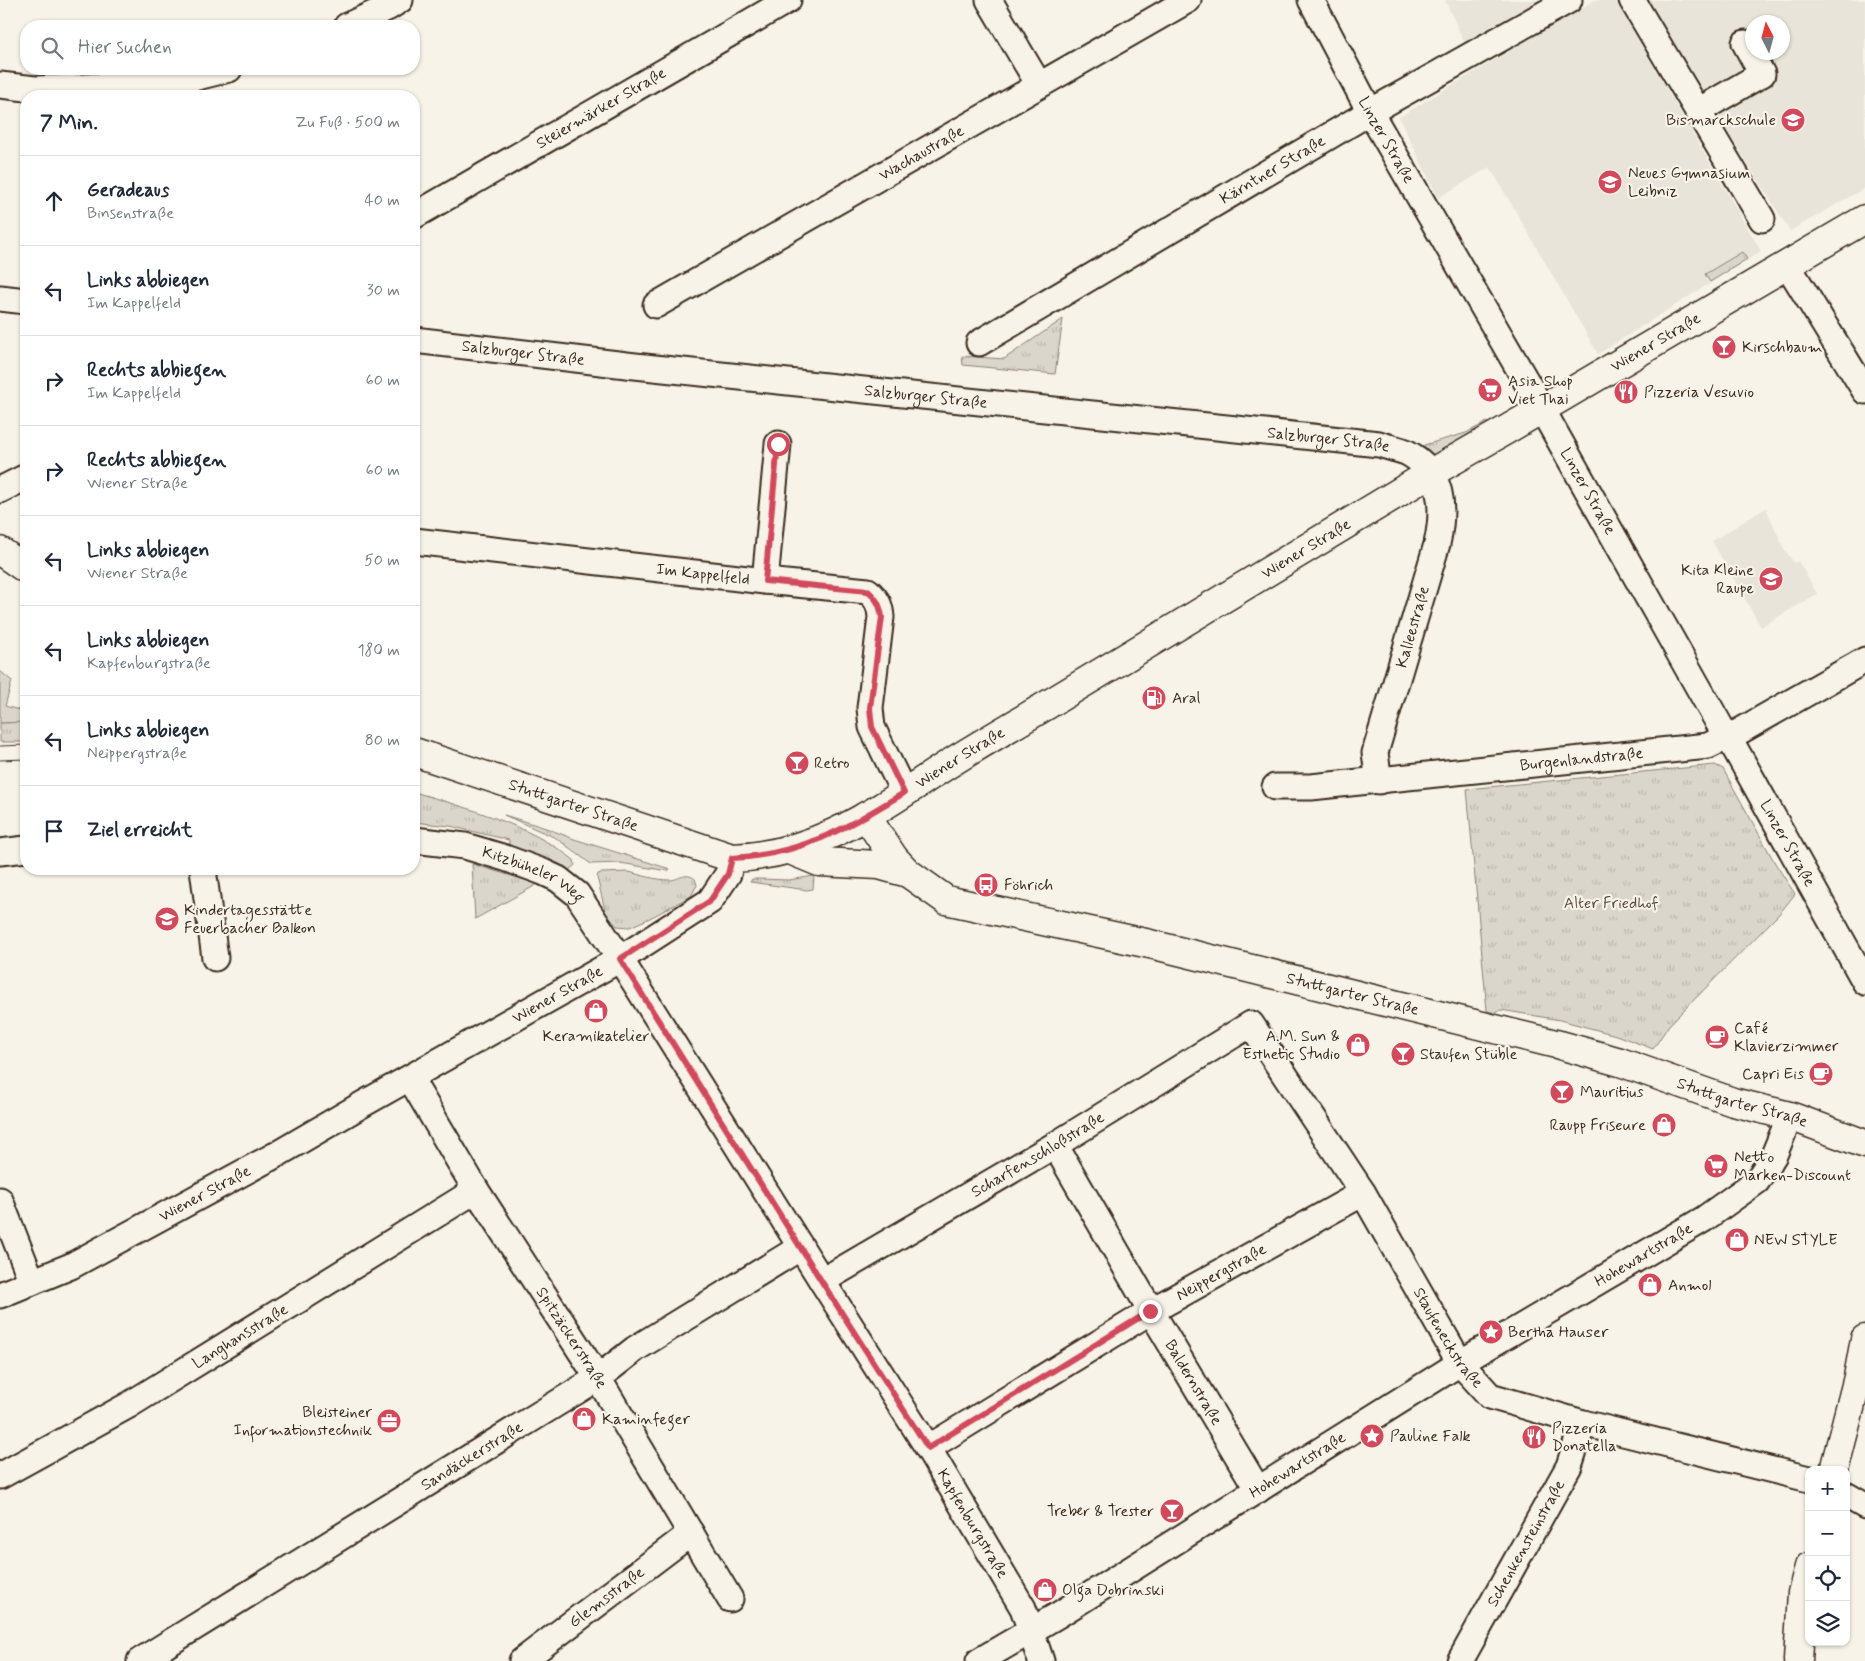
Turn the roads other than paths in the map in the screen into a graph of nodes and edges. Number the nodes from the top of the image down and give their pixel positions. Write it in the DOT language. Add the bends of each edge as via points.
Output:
graph roads {
  1 [pos="400,0"];
  2 [pos="788,0"];
  3 [pos="989,0"];
  4 [pos="1188,0"];
  5 [pos="1311,0"];
  6 [pos="1568,0"];
  7 [pos="1632,0"];
  8 [pos="360,20"];
  9 [pos="1754,60"];
  10 [pos="205,75"];
  11 [pos="0,85"];
  12 [pos="1039,85"];
  13 [pos="35,90"];
  14 [pos="35,90"];
  15 [pos="1698,111"];
  16 [pos="1370,112"];
  17 [pos="420,213"];
  18 [pos="1762,219"];
  19 [pos="1865,219"];
  20 [pos="1787,264"];
  21 [pos="0,298"];
  22 [pos="20,300"];
  23 [pos="656,305"];
  24 [pos="420,341"];
  25 [pos="979,343"];
  26 [pos="1865,391"];
  27 [pos="1541,409"];
  28 [pos="778,444"];
  29 [pos="1431,473"];
  30 [pos="20,480"];
  31 [pos="0,490"];
  32 [pos="420,542"];
  33 [pos="0,550"];
  34 [pos="20,565"];
  35 [pos="765,581"];
  36 [pos="1865,660"];
  37 [pos="1728,736"];
  38 [pos="420,754"];
  39 [pos="1379,781"];
  40 [pos="1275,787"];
  41 [pos="904,793"];
  42 [pos="866,816"];
  43 [pos="420,841"];
  44 [pos="20,849"];
  45 [pos="790,850"];
  46 [pos="0,852"];
  47 [pos="732,858"];
  48 [pos="908,873"];
  49 [pos="204,875"];
  50 [pos="215,958"];
  51 [pos="620,959"];
  52 [pos="1865,982"];
  53 [pos="1251,1024"];
  54 [pos="410,1078"];
  55 [pos="1790,1116"];
  56 [pos="1865,1144"];
  57 [pos="1055,1145"];
  58 [pos="476,1190"];
  59 [pos="1363,1193"];
  60 [pos="0,1200"];
  61 [pos="801,1247"];
  62 [pos="32,1282"];
  63 [pos="822,1282"];
  64 [pos="0,1295"];
  65 [pos="1150,1311"];
  66 [pos="1865,1339"];
  67 [pos="1460,1363"];
  68 [pos="598,1378"];
  69 [pos="1584,1423"];
  70 [pos="928,1448"];
  71 [pos="1835,1466"];
  72 [pos="0,1476"];
  73 [pos="1805,1478"];
  74 [pos="1258,1490"];
  75 [pos="1850,1497"];
  76 [pos="1865,1506"];
  77 [pos="691,1533"];
  78 [pos="1805,1582"];
  79 [pos="730,1599"];
  80 [pos="1030,1630"];
  81 [pos="140,1661"];
  82 [pos="522,1661"];
  83 [pos="979,1661"];
  84 [pos="1041,1661"];
  85 [pos="1460,1661"];
  86 [pos="1798,1661"];
  1 -- 8 [label="street"];
  2 -- 17 [label="street, Steiermärker Straße"];
  3 -- 12 [label="street"];
  4 -- 12 [label="street, Wachaustraße"];
  5 -- 16 [label="street, Linzer Straße"];
  6 -- 16 [label="street, Kärntner Straße"];
  7 -- 15 [label="street"];
  9 -- 15 [label="street" via="1762,74"];
  10 -- 13 [label="street" via="173,83"];
  11 -- 14 [label="street"];
  12 -- 23 [label="street, Wachaustraße"];
  15 -- 18 [label="street"];
  16 -- 25 [label="street, Kärntner Straße"];
  16 -- 27 [label="street, Linzer Straße"];
  19 -- 20 [label="main road, Wiener Straße"];
  20 -- 26 [label="street"];
  20 -- 27 [label="main road, Wiener Straße"];
  21 -- 22 [label="street"];
  24 -- 29 [label="street, Salzburger Straße" via="1379,444 1404,452 1421,462"];
  27 -- 29 [label="main road, Wiener Straße"];
  27 -- 37 [label="street, Linzer Straße"];
  28 -- 35 [label="street"];
  29 -- 39 [label="street, Kalleestraße" via="1441,498 1442,521 1375,753"];
  29 -- 41 [label="main road, Wiener Straße"];
  30 -- 31 [label="street"];
  32 -- 35 [label="street, Im Kappelfeld"];
  33 -- 34 [label="main road"];
  35 -- 41 [label="street, Im Kappelfeld" via="868,591 875,597 882,617 870,708 872,727"];
  36 -- 37 [label="street, Burgenlandstraße"];
  37 -- 39 [label="street, Burgenlandstraße" via="1708,746"];
  37 -- 52 [label="street, Linzer Straße"];
  38 -- 47 [label="main road, Stuttgarter Straße"];
  39 -- 40 [label="street, Burgenlandstraße"];
  41 -- 42 [label="main road, Wiener Straße"];
  42 -- 45 [label="main road, Wiener Straße"];
  42 -- 48 [label="main road, Stuttgarter Straße"];
  43 -- 51 [label="street, Kitzbüheler Weg" via="465,846 558,879 577,894"];
  44 -- 46 [label="street"];
  45 -- 47 [label="main road, Wiener Straße" via="758,857"];
  45 -- 48 [label="main road" via="819,862 879,865"];
  47 -- 51 [label="street, Wiener Straße" via="728,874 710,901"];
  48 -- 55 [label="main road, Stuttgarter Straße" via="946,900 1150,944 1498,1029 1620,1062 1733,1102"];
  49 -- 50 [label="street"];
  51 -- 54 [label="street, Wiener Straße"];
  51 -- 61 [label="street, Kapfenburgstraße"];
  53 -- 57 [label="street, Scharfenschloßstraße"];
  53 -- 59 [label="street, Staufeneckstraße"];
  54 -- 58 [label="street, Spitzäckerstraße"];
  54 -- 62 [label="street, Wiener Straße" via="223,1184 71,1266"];
  55 -- 56 [label="main road, Stuttgarter Straße"];
  55 -- 67 [label="street, Hohewartstraße" via="1774,1154 1757,1181 1704,1219"];
  57 -- 63 [label="street, Scharfenschloßstraße"];
  57 -- 65 [label="street, Baldernstraße"];
  58 -- 68 [label="street, Spitzäckerstraße"];
  58 -- 72 [label="street, Langhansstraße" via="129,1405"];
  59 -- 65 [label="street, Neippergstraße"];
  59 -- 67 [label="street, Staufeneckstraße"];
  60 -- 62 [label="street"];
  61 -- 63 [label="street, Kapfenburgstraße"];
  61 -- 68 [label="street, Sandäckerstraße" via="635,1349"];
  62 -- 64 [label="street, Wiener Straße"];
  63 -- 70 [label="street, Kapfenburgstraße"];
  65 -- 70 [label="street, Neippergstraße"];
  65 -- 74 [label="street, Baldernstraße"];
  66 -- 71 [label="main road"];
  67 -- 69 [label="street, Staufeneckstraße" via="1490,1396"];
  67 -- 74 [label="street, Hohewartstraße"];
  68 -- 77 [label="street, Spitzäckerstraße"];
  68 -- 81 [label="street, Sandäckerstraße"];
  69 -- 73 [label="street, Staufeneckstraße"];
  69 -- 85 [label="street, Schenkensteinstraße" via="1569,1466"];
  70 -- 80 [label="street, Kapfenburgstraße" via="1023,1608"];
  74 -- 80 [label="street, Hohewartstraße"];
  75 -- 76 [label="street"];
  77 -- 79 [label="street, Spitzäckerstraße"];
  77 -- 82 [label="street, Glemsstraße"];
  78 -- 86 [label="main road"];
  80 -- 83 [label="street, Hohewartstraße"];
  80 -- 84 [label="street, Kapfenburgstraße"];
}
